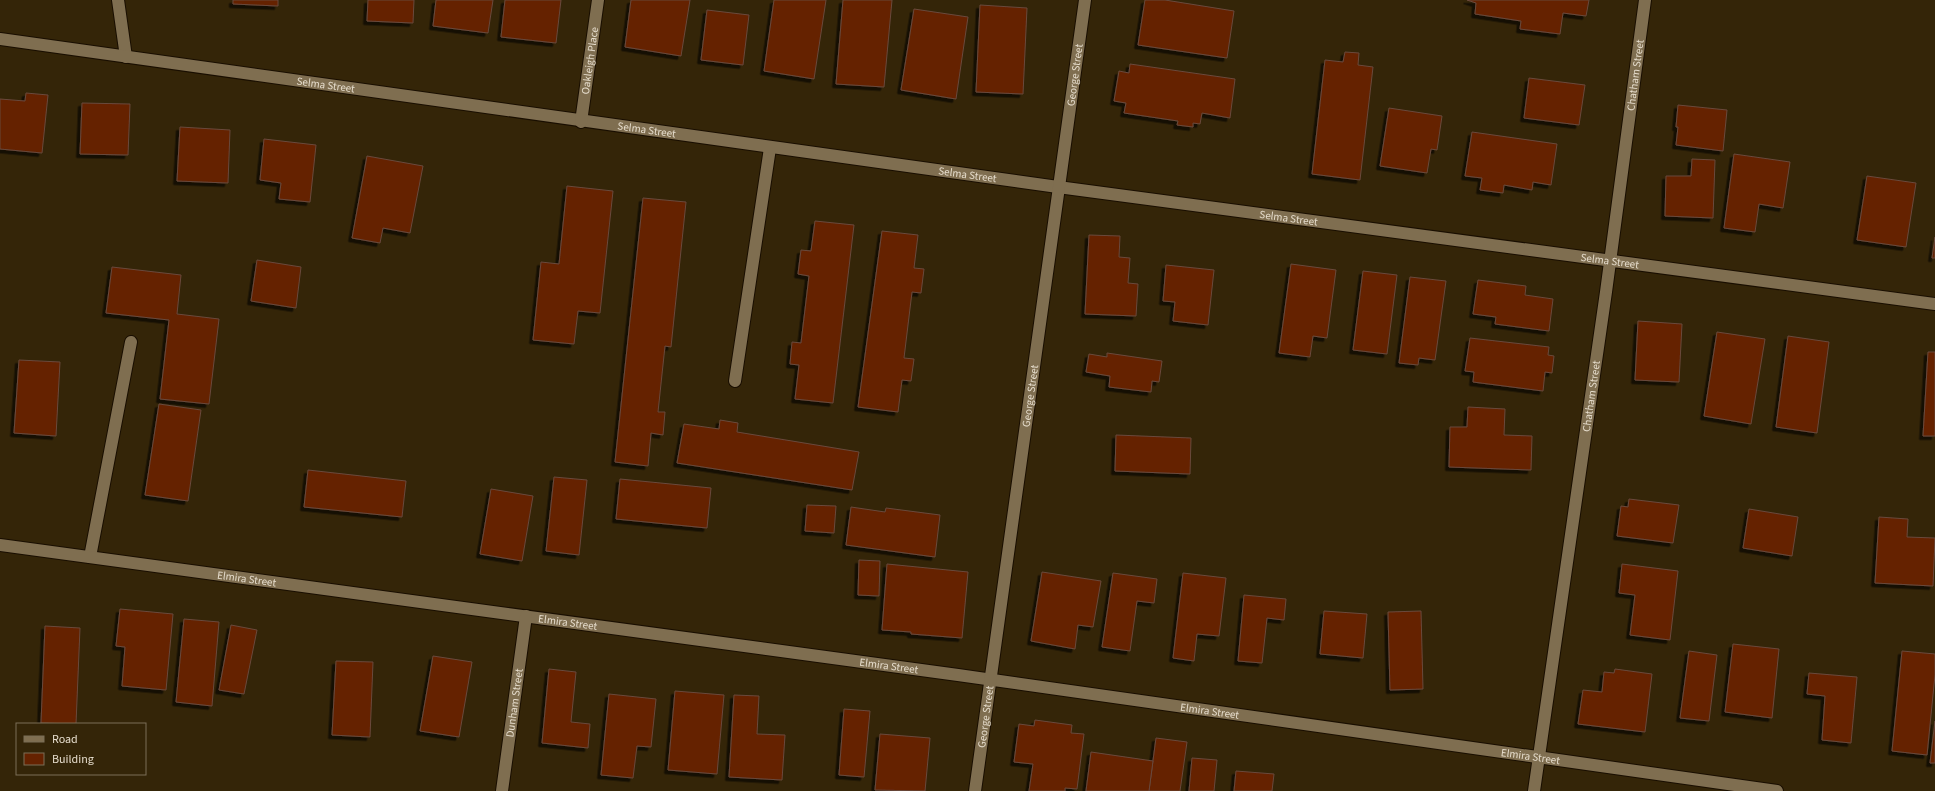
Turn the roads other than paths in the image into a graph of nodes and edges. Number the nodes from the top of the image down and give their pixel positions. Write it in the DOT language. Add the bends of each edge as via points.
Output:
graph roads {
  1 [pos="118,0"];
  2 [pos="598,0"];
  3 [pos="1085,0"];
  4 [pos="1645,0"];
  5 [pos="0,40"];
  6 [pos="126,57"];
  7 [pos="581,122"];
  8 [pos="770,148"];
  9 [pos="1058,188"];
  10 [pos="1610,260"];
  11 [pos="1935,304"];
  12 [pos="131,342"];
  13 [pos="735,380"];
  14 [pos="0,545"];
  15 [pos="90,557"];
  16 [pos="526,616"];
  17 [pos="990,680"];
  18 [pos="1538,758"];
  19 [pos="502,791"];
  20 [pos="975,791"];
  21 [pos="1534,791"];
  22 [pos="1777,791"];
  1 -- 6 [label="street"];
  2 -- 7 [label="street, Oakleigh Place"];
  3 -- 9 [label="street, George Street"];
  4 -- 10 [label="street, Chatham Street"];
  5 -- 6 [label="street, Selma Street"];
  6 -- 7 [label="street, Selma Street"];
  7 -- 8 [label="street, Selma Street"];
  8 -- 9 [label="street, Selma Street"];
  8 -- 13 [label="street"];
  9 -- 10 [label="street, Selma Street"];
  9 -- 17 [label="street, George Street"];
  10 -- 11 [label="street, Selma Street"];
  10 -- 18 [label="street, Chatham Street"];
  12 -- 15 [label="street"];
  14 -- 15 [label="street, Elmira Street"];
  15 -- 16 [label="street, Elmira Street"];
  16 -- 17 [label="street, Elmira Street"];
  16 -- 19 [label="street, Dunham Street"];
  17 -- 18 [label="street, Elmira Street"];
  17 -- 20 [label="street, George Street"];
  18 -- 21 [label="street, Chatham Street"];
  18 -- 22 [label="street, Elmira Street"];
}
